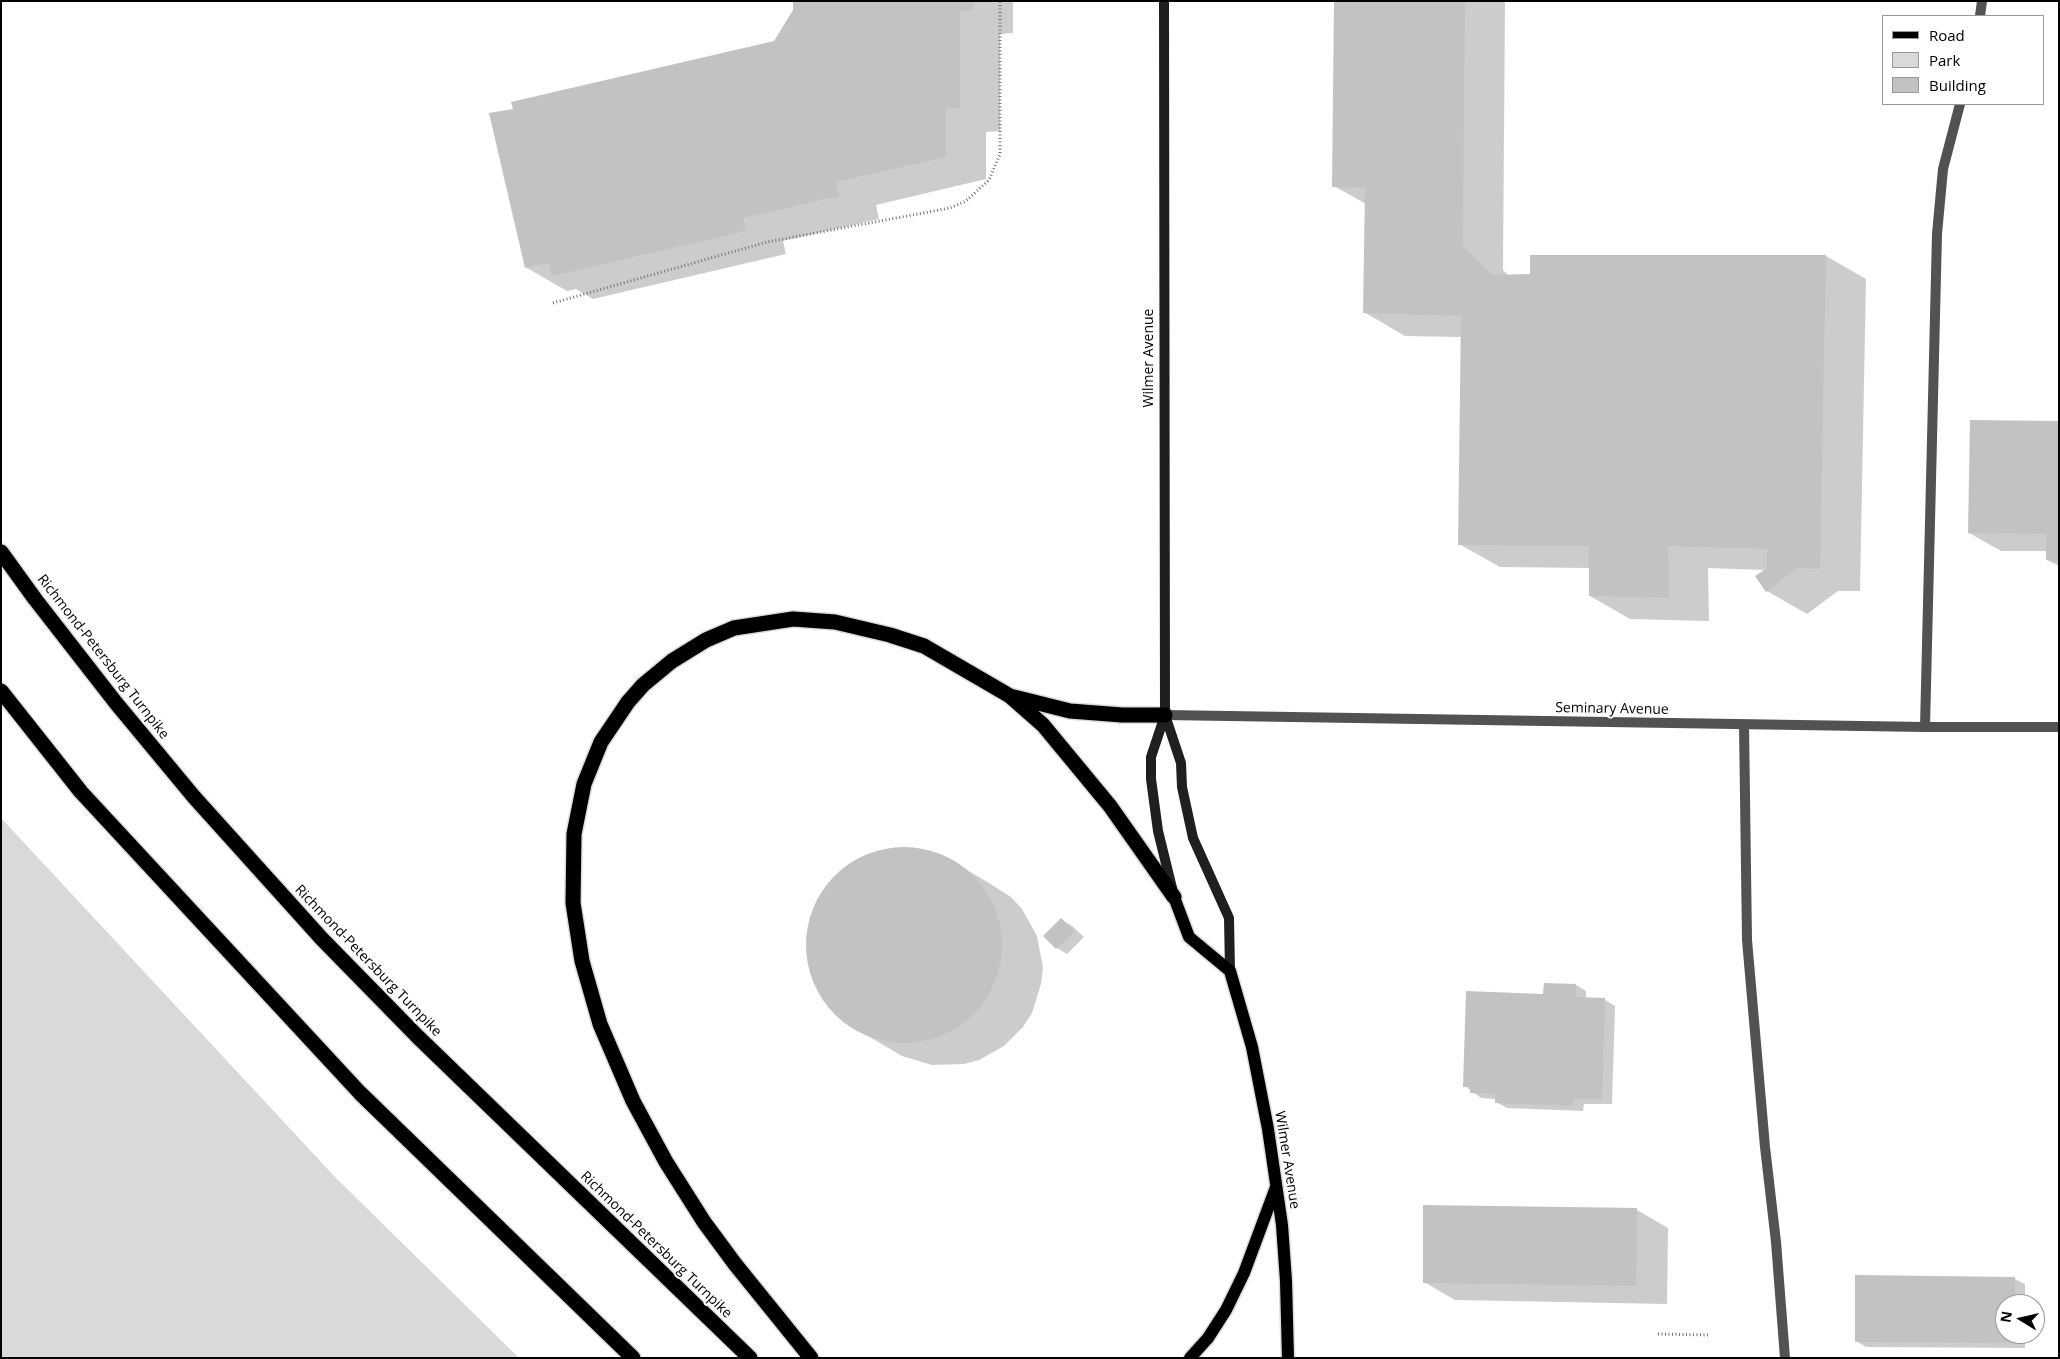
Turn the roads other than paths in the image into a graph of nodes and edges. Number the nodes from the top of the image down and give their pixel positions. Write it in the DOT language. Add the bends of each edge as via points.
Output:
graph roads {
  1 [pos="1164,1"];
  2 [pos="1982,1"];
  3 [pos="1980,15"];
  4 [pos="1960,105"];
  5 [pos="1,552"];
  6 [pos="1,691"];
  7 [pos="1010,696"];
  8 [pos="1165,715"];
  9 [pos="1744,725"];
  10 [pos="1925,727"];
  11 [pos="2059,727"];
  12 [pos="1174,897"];
  13 [pos="1230,971"];
  14 [pos="1277,1185"];
  15 [pos="633,1358"];
  16 [pos="750,1358"];
  17 [pos="811,1358"];
  18 [pos="1190,1358"];
  19 [pos="1288,1358"];
  20 [pos="1785,1358"];
  1 -- 8 [label="street, Wilmer Avenue"];
  2 -- 3 [label="street"];
  4 -- 10 [label="street" via="1943,169 1936,234"];
  5 -- 16 [label="highway, Richmond-Petersburg Turnpike" via="116,703 194,798 316,931 418,1037"];
  6 -- 15 [label="highway" via="81,792 360,1093"];
  7 -- 8 [label="highway" via="1070,711"];
  7 -- 12 [label="highway" via="1062,747 1110,806"];
  7 -- 17 [label="highway" via="924,646 890,635 835,622 793,619 734,628 706,640 643,684 601,742 584,784 574,834 573,903 582,961 600,1024 633,1101 666,1162 735,1264"];
  8 -- 9 [label="street, Seminary Avenue"];
  8 -- 12 [label="street, Wilmer Avenue" via="1151,757 1151,779 1158,831"];
  8 -- 13 [label="street, Wilmer Avenue" via="1181,763 1182,787 1193,838 1229,918"];
  9 -- 10 [label="street, Seminary Avenue"];
  9 -- 20 [label="street" via="1747,940"];
  10 -- 11 [label="street, Seminary Avenue"];
  12 -- 13 [label="main road, Wilmer Avenue" via="1189,937"];
  13 -- 14 [label="main road, Wilmer Avenue" via="1252,1046"];
  14 -- 18 [label="main road" via="1244,1273 1226,1310"];
  14 -- 19 [label="main road, Wilmer Avenue" via="1286,1281"];
}
